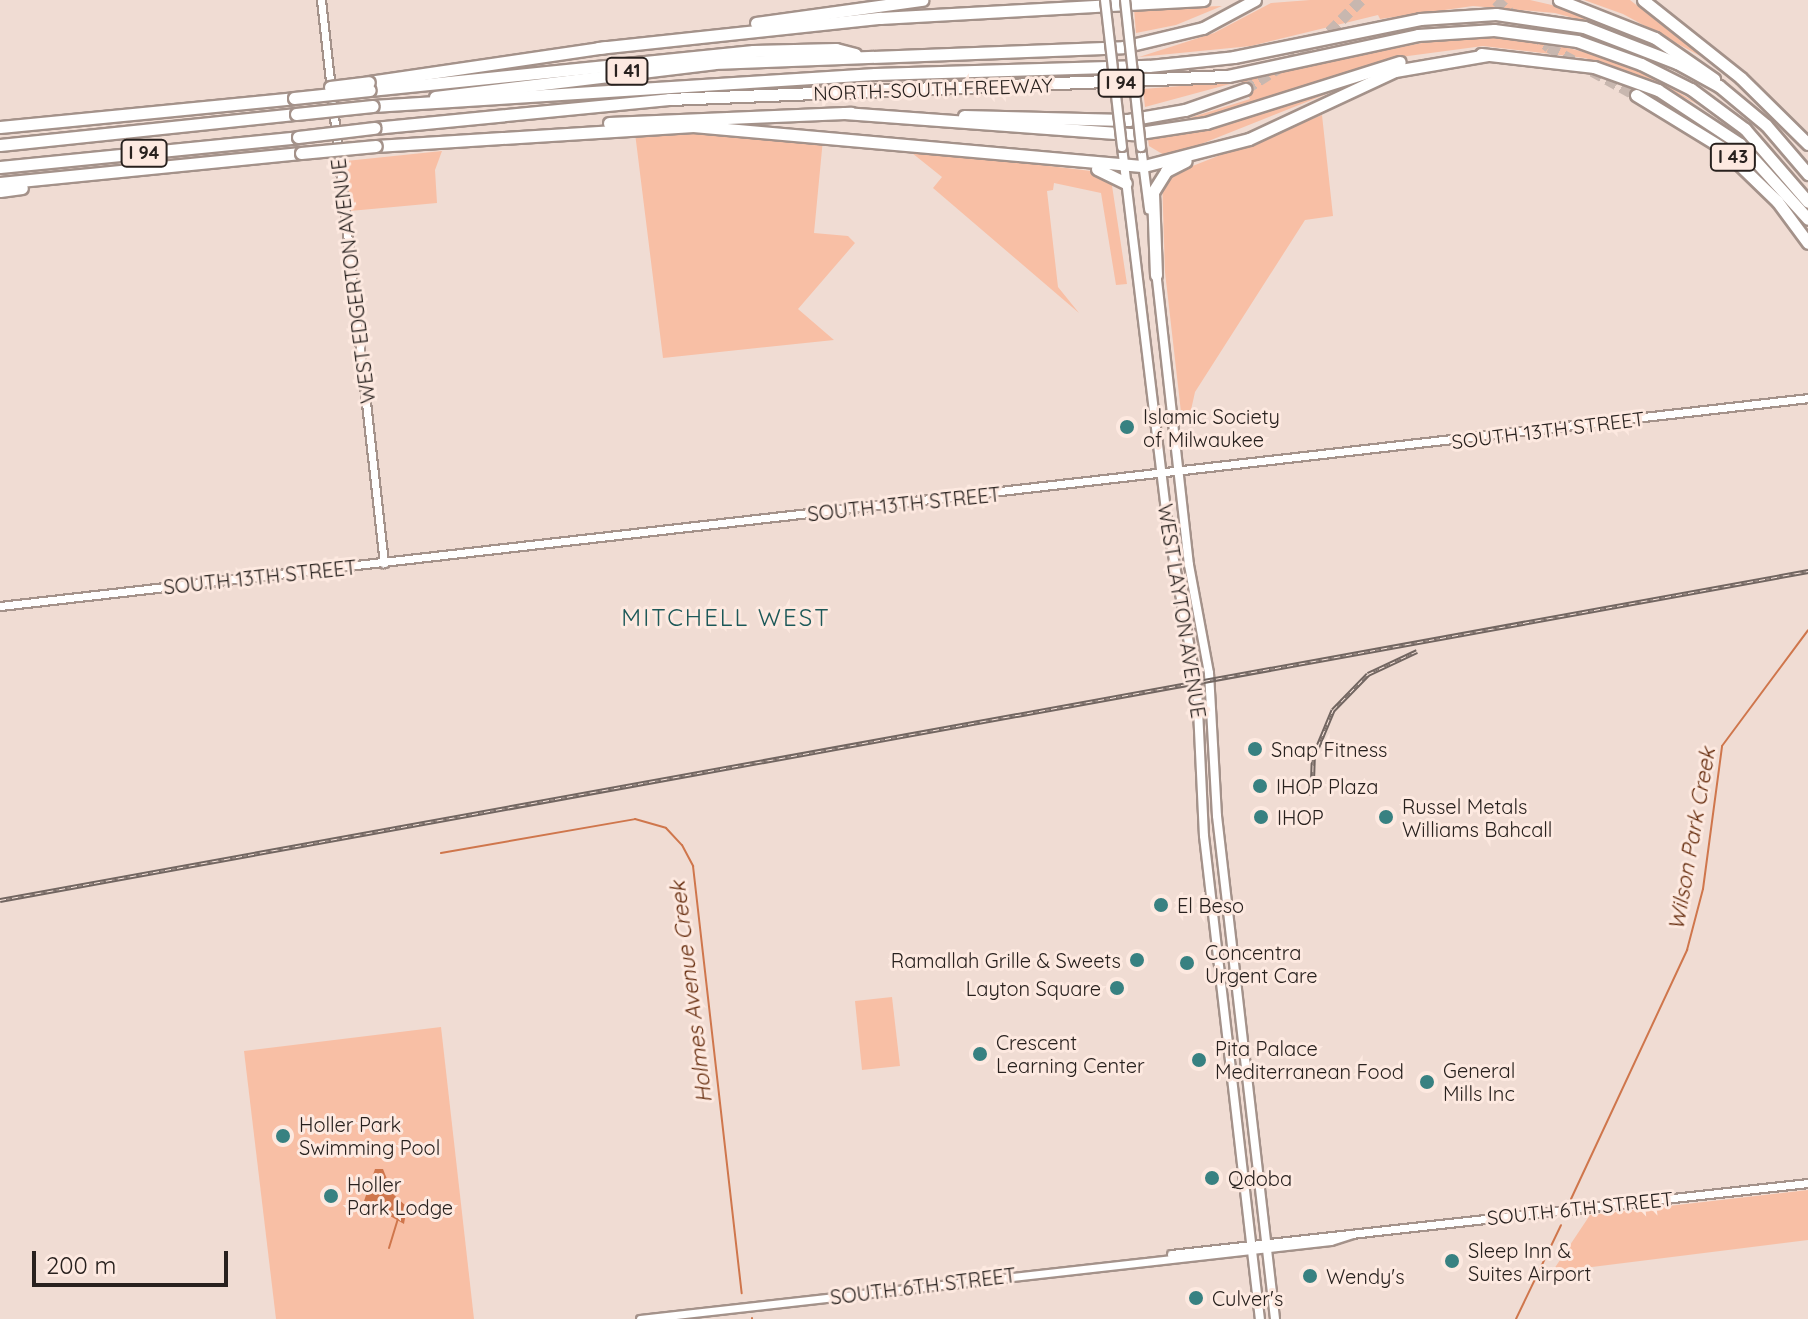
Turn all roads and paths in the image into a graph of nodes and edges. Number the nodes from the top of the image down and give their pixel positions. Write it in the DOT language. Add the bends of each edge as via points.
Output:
graph roads {
  1 [pos="321,0"];
  2 [pos="922,0"];
  3 [pos="1105,0"];
  4 [pos="1125,0"];
  5 [pos="1204,0"];
  6 [pos="1255,0"];
  7 [pos="1559,0"];
  8 [pos="1643,0"];
  9 [pos="598,48"];
  10 [pos="1488,55"];
  11 [pos="864,56"];
  12 [pos="370,86"];
  13 [pos="1719,86"];
  14 [pos="1245,89"];
  15 [pos="1636,95"];
  16 [pos="392,103"];
  17 [pos="844,113"];
  18 [pos="0,127"];
  19 [pos="533,133"];
  20 [pos="1808,144"];
  21 [pos="0,145"];
  22 [pos="1209,152"];
  23 [pos="1085,165"];
  24 [pos="1144,166"];
  25 [pos="0,167"];
  26 [pos="1124,168"];
  27 [pos="105,174"];
  28 [pos="1808,174"];
  29 [pos="0,183"];
  30 [pos="1126,183"];
  31 [pos="0,191"];
  32 [pos="1808,202"];
  33 [pos="1808,219"];
  34 [pos="1808,243"];
  35 [pos="1156,275"];
  36 [pos="1808,398"];
  37 [pos="1178,473"];
  38 [pos="1162,475"];
  39 [pos="384,563"];
  40 [pos="0,606"];
  41 [pos="1808,1183"];
  42 [pos="1266,1244"];
  43 [pos="1251,1246"];
  44 [pos="640,1319"];
  45 [pos="1260,1319"];
  46 [pos="1275,1319"];
  1 -- 39 [label="street, WEST EDGERTON AVENUE"];
  2 -- 9 [label="highway"];
  3 -- 26 [label="main road, WEST LAYTON AVENUE, bridge"];
  4 -- 24 [label="main road, WEST LAYTON AVENUE, bridge"];
  5 -- 9 [label="highway" via="880,18"];
  6 -- 11 [label="highway, I 41" via="1203,28 1155,42"];
  7 -- 13 [label="highway" via="1655,38"];
  8 -- 20 [label="highway" via="1741,78"];
  9 -- 12 [label="highway"];
  10 -- 17 [label="highway" via="1414,59 1206,123 1145,133"];
  10 -- 22 [label="highway" via="1395,71 1249,139"];
  10 -- 33 [label="highway" via="1594,67 1658,90 1740,144"];
  11 -- 12 [label="highway" via="836,49 753,51"];
  11 -- 16 [label="highway, I 41" via="618,72"];
  12 -- 18 [label="highway, bridge"];
  13 -- 16 [label="highway, NORTH-SOUTH FREEWAY / I 94" via="1645,48 1584,27 1481,14 1420,19 1234,57 1149,66 875,74"];
  13 -- 28 [label="highway, NORTH-SOUTH FREEWAY / I 94" via="1766,125"];
  14 -- 17 [label="highway" via="1185,110 1128,120"];
  15 -- 34 [label="highway, I 43" via="1721,147 1777,201"];
  16 -- 21 [label="highway, NORTH-SOUTH FREEWAY / I 41, bridge"];
  17 -- 19 [label="highway" via="651,118"];
  19 -- 23 [label="highway" via="741,128"];
  19 -- 27 [label="highway, bridge"];
  22 -- 24 [label="highway"];
  22 -- 35 [label="highway" via="1166,171 1156,183"];
  23 -- 26 [label="highway"];
  23 -- 30 [label="highway"];
  24 -- 26 [label="highway"];
  24 -- 35 [label="main road, WEST LAYTON AVENUE"];
  25 -- 32 [label="highway, NORTH-SOUTH FREEWAY / I 94, bridge" via="669,99 1228,76 1418,35 1494,30 1577,41 1691,89 1745,129"];
  26 -- 30 [label="main road, WEST LAYTON AVENUE"];
  27 -- 29 [label="highway"];
  27 -- 31 [label="highway"];
  30 -- 38 [label="main road, WEST LAYTON AVENUE"];
  35 -- 37 [label="main road, WEST LAYTON AVENUE"];
  36 -- 37 [label="street, SOUTH 13TH STREET"];
  37 -- 38 [label="street, SOUTH 13TH STREET"];
  37 -- 42 [label="main road, WEST LAYTON AVENUE" via="1209,673 1217,816"];
  38 -- 39 [label="street, SOUTH 13TH STREET"];
  38 -- 43 [label="main road, WEST LAYTON AVENUE" via="1197,688 1204,836"];
  39 -- 40 [label="street, SOUTH 13TH STREET"];
  41 -- 42 [label="street, SOUTH 6TH STREET"];
  42 -- 43 [label="street, SOUTH 6TH STREET"];
  42 -- 46 [label="main road, WEST LAYTON AVENUE"];
  43 -- 44 [label="street, SOUTH 6TH STREET"];
  43 -- 45 [label="main road, WEST LAYTON AVENUE"];
}
